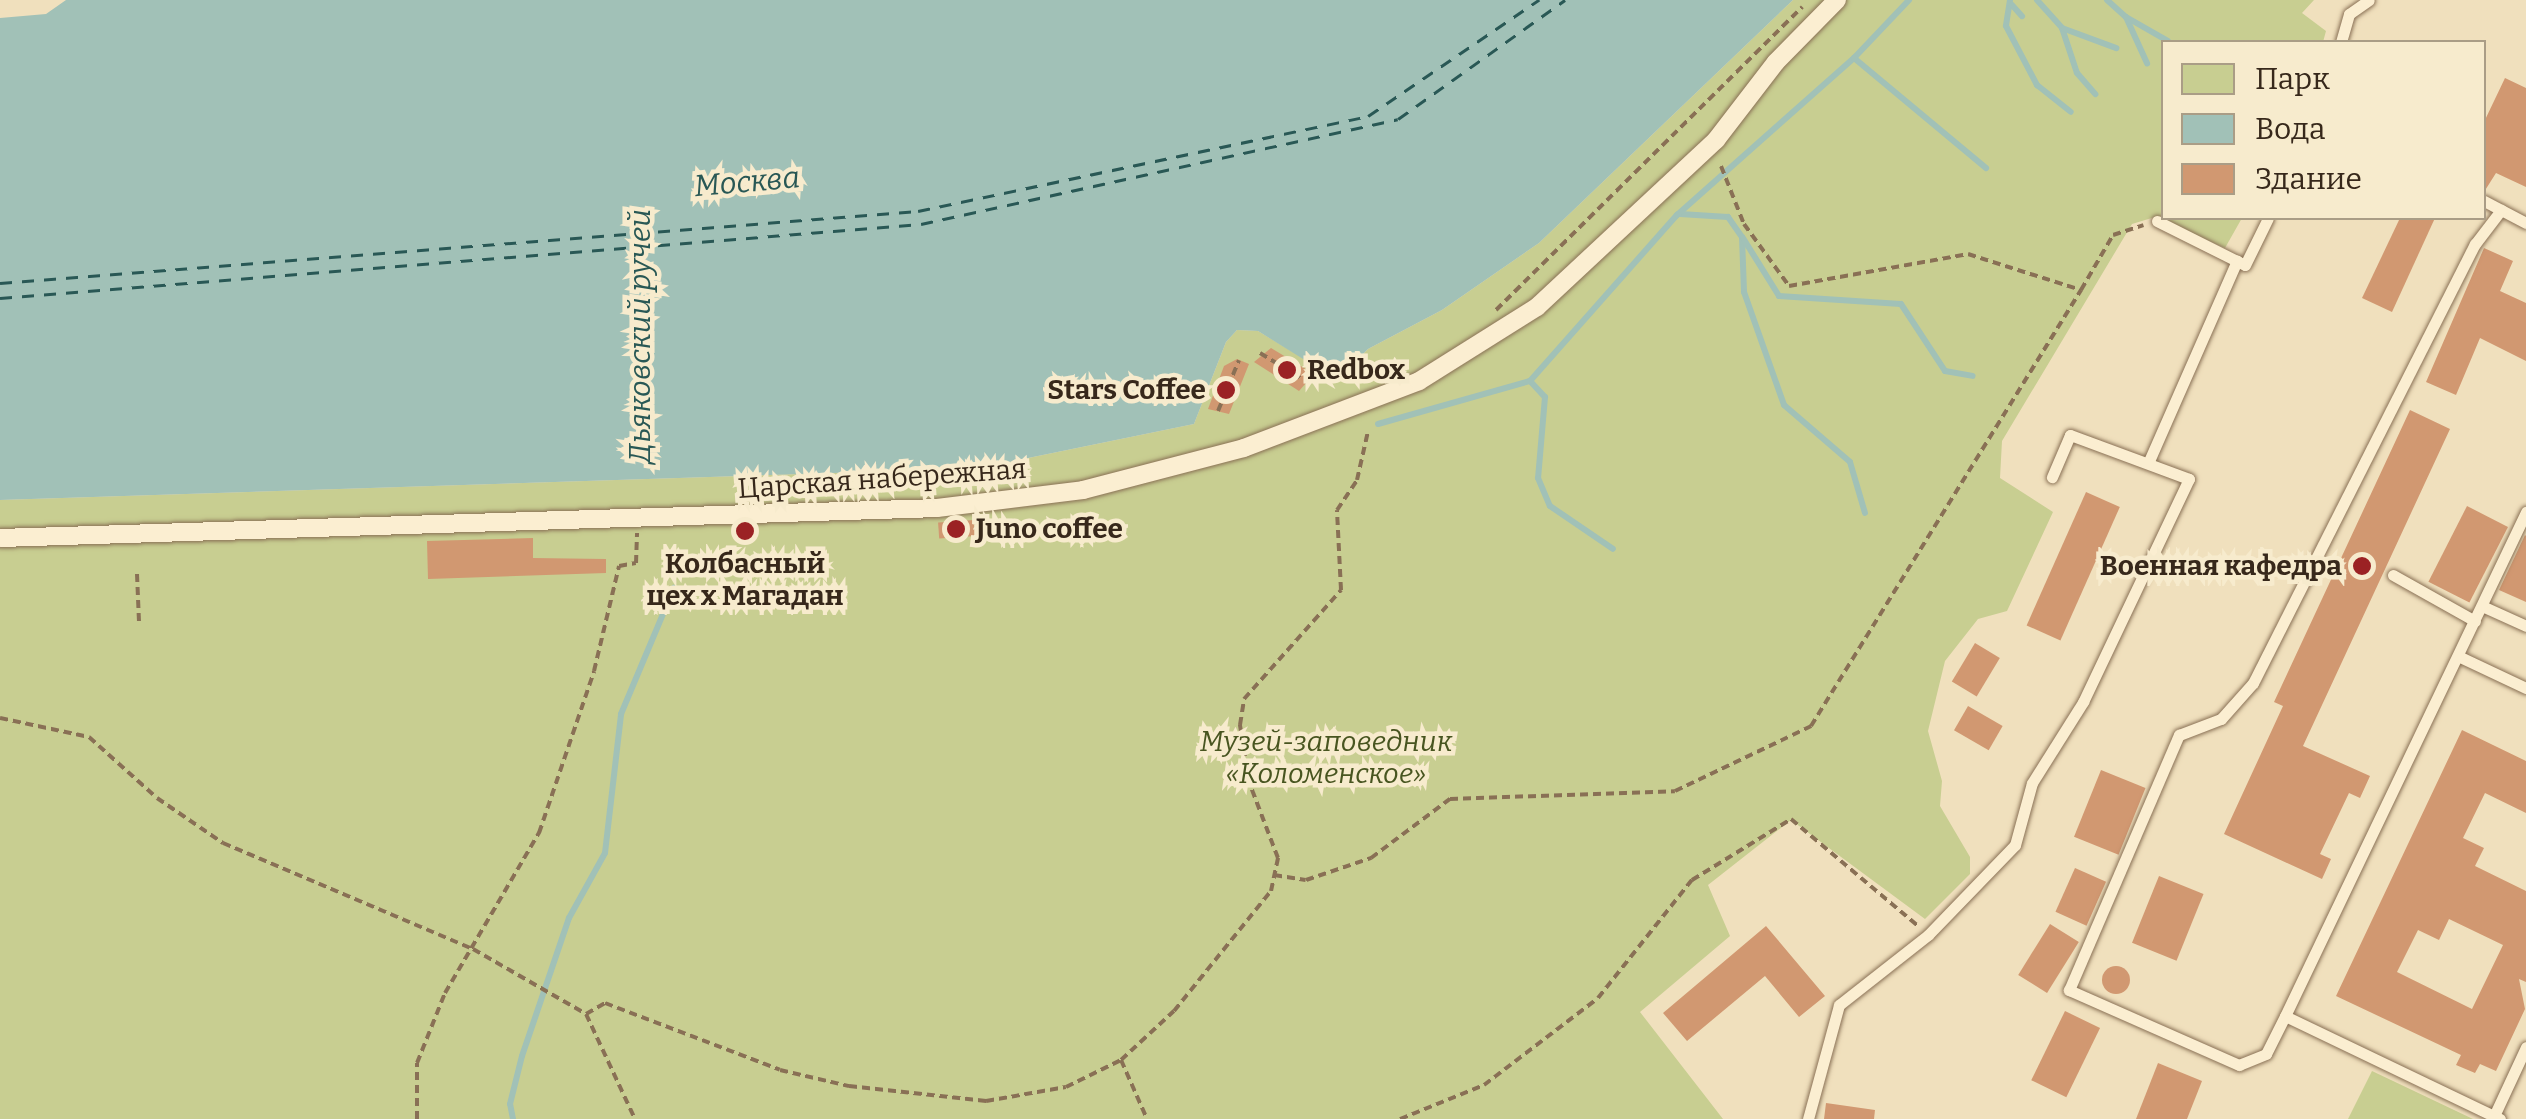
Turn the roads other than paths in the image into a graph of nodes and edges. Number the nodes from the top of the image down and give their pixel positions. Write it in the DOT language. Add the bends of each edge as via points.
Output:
graph roads {
  1 [pos="1837,0"];
  2 [pos="2368,0"];
  3 [pos="2341,40"];
  4 [pos="2486,202"];
  5 [pos="2501,210"];
  6 [pos="2267,220"];
  7 [pos="2157,221"];
  8 [pos="2526,223"];
  9 [pos="2237,261"];
  10 [pos="2148,461"];
  11 [pos="2052,478"];
  12 [pos="2526,512"];
  13 [pos="0,538"];
  14 [pos="2393,575"];
  15 [pos="2482,606"];
  16 [pos="2474,621"];
  17 [pos="2526,626"];
  18 [pos="2458,656"];
  19 [pos="2526,688"];
  20 [pos="2285,1016"];
  21 [pos="2526,1047"];
  22 [pos="2496,1118"];
  23 [pos="1808,1119"];
  1 -- 13 [label="street, Царская набережная" via="1776,62 1716,140 1589,264 1504,331 1377,400 1199,460 1028,499 879,512"];
  2 -- 3 [label="lane" via="2349,14"];
  4 -- 5 [label="lane"];
  5 -- 8 [label="lane"];
  5 -- 20 [label="lane" via="2475,244 2254,684 2221,719 2179,736 2069,990 2239,1066 2266,1054"];
  6 -- 9 [label="lane" via="2245,265"];
  7 -- 9 [label="lane"];
  9 -- 10 [label="lane"];
  10 -- 11 [label="lane" via="2070,435"];
  10 -- 23 [label="lane" via="2189,478 2083,702 2032,783 2015,845 1928,935 1839,1005"];
  12 -- 15 [label="lane"];
  14 -- 16 [label="lane"];
  15 -- 16 [label="lane"];
  15 -- 17 [label="lane"];
  16 -- 18 [label="lane"];
  18 -- 19 [label="lane"];
  18 -- 20 [label="lane"];
  20 -- 22 [label="lane"];
  21 -- 22 [label="lane"];
}
